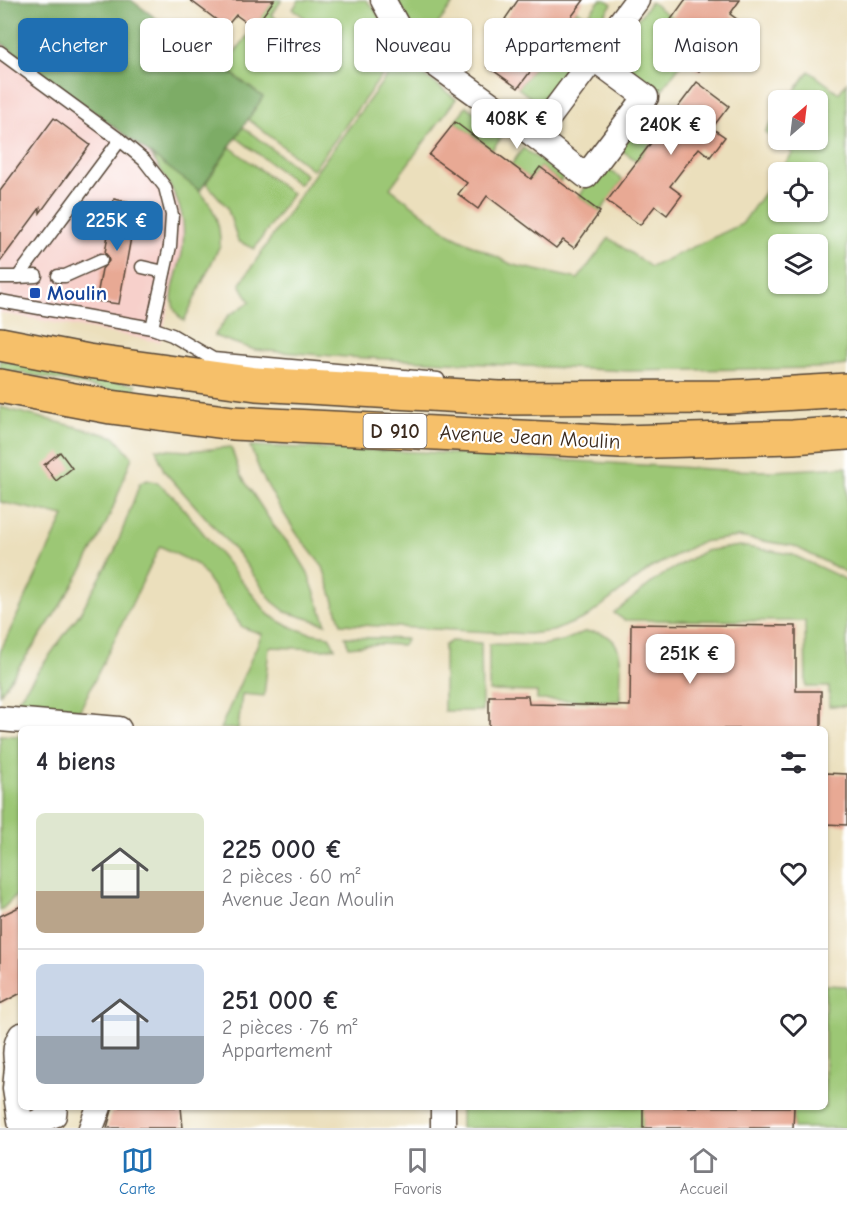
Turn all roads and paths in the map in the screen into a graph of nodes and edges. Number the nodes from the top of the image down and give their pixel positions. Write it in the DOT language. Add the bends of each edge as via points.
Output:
graph roads {
  1 [pos="383,0"];
  2 [pos="637,0"];
  3 [pos="623,18"];
  4 [pos="0,52"];
  5 [pos="583,72"];
  6 [pos="612,72"];
  7 [pos="535,136"];
  8 [pos="120,140"];
  9 [pos="101,260"];
  10 [pos="142,267"];
  11 [pos="164,272"];
  12 [pos="36,276"];
  13 [pos="58,276"];
  14 [pos="0,277"];
  15 [pos="18,277"];
  16 [pos="0,301"];
  17 [pos="152,328"];
  18 [pos="0,344"];
  19 [pos="847,378"];
  20 [pos="0,386"];
  21 [pos="847,390"];
  22 [pos="727,397"];
  23 [pos="499,398"];
  24 [pos="847,433"];
  25 [pos="793,437"];
  26 [pos="847,445"];
  27 [pos="0,719"];
  28 [pos="83,726"];
  29 [pos="18,1040"];
  30 [pos="18,1060"];
  31 [pos="18,1074"];
  32 [pos="18,1108"];
  33 [pos="18,1110"];
  34 [pos="98,1110"];
  35 [pos="443,1110"];
  36 [pos="59,1117"];
  37 [pos="21,1128"];
  38 [pos="91,1128"];
  39 [pos="443,1128"];
  1 -- 7 [label="street" via="407,44"];
  2 -- 3 [label="street"];
  4 -- 8 [label="lane"];
  5 -- 7 [label="street"];
  6 -- 7 [label="street" via="646,97 586,176"];
  8 -- 11 [label="lane" via="144,160 165,187 172,215"];
  8 -- 15 [label="lane"];
  9 -- 13 [label="lane"];
  10 -- 11 [label="lane"];
  11 -- 17 [label="lane"];
  12 -- 15 [label="lane"];
  14 -- 15 [label="lane"];
  16 -- 17 [label="lane"];
  17 -- 23 [label="lane" via="213,359 435,378"];
  18 -- 23 [label="main road, Avenue Jean Moulin / D 910" via="88,361 256,384"];
  19 -- 22 [label="street"];
  20 -- 25 [label="main road, Avenue Jean Moulin / D 910" via="111,407 233,423 621,442"];
  21 -- 22 [label="main road, Avenue Jean Moulin / D 910"];
  22 -- 23 [label="main road, Avenue Jean Moulin / D 910"];
  24 -- 25 [label="main road, Avenue Jean Moulin / D 910"];
  25 -- 26 [label="street"];
  27 -- 28 [label="street"];
  29 -- 30 [label="street"];
  31 -- 32 [label="street"];
  33 -- 37 [label="street"];
  34 -- 38 [label="street"];
  35 -- 39 [label="street"];
  36 -- 37 [label="street"];
}
